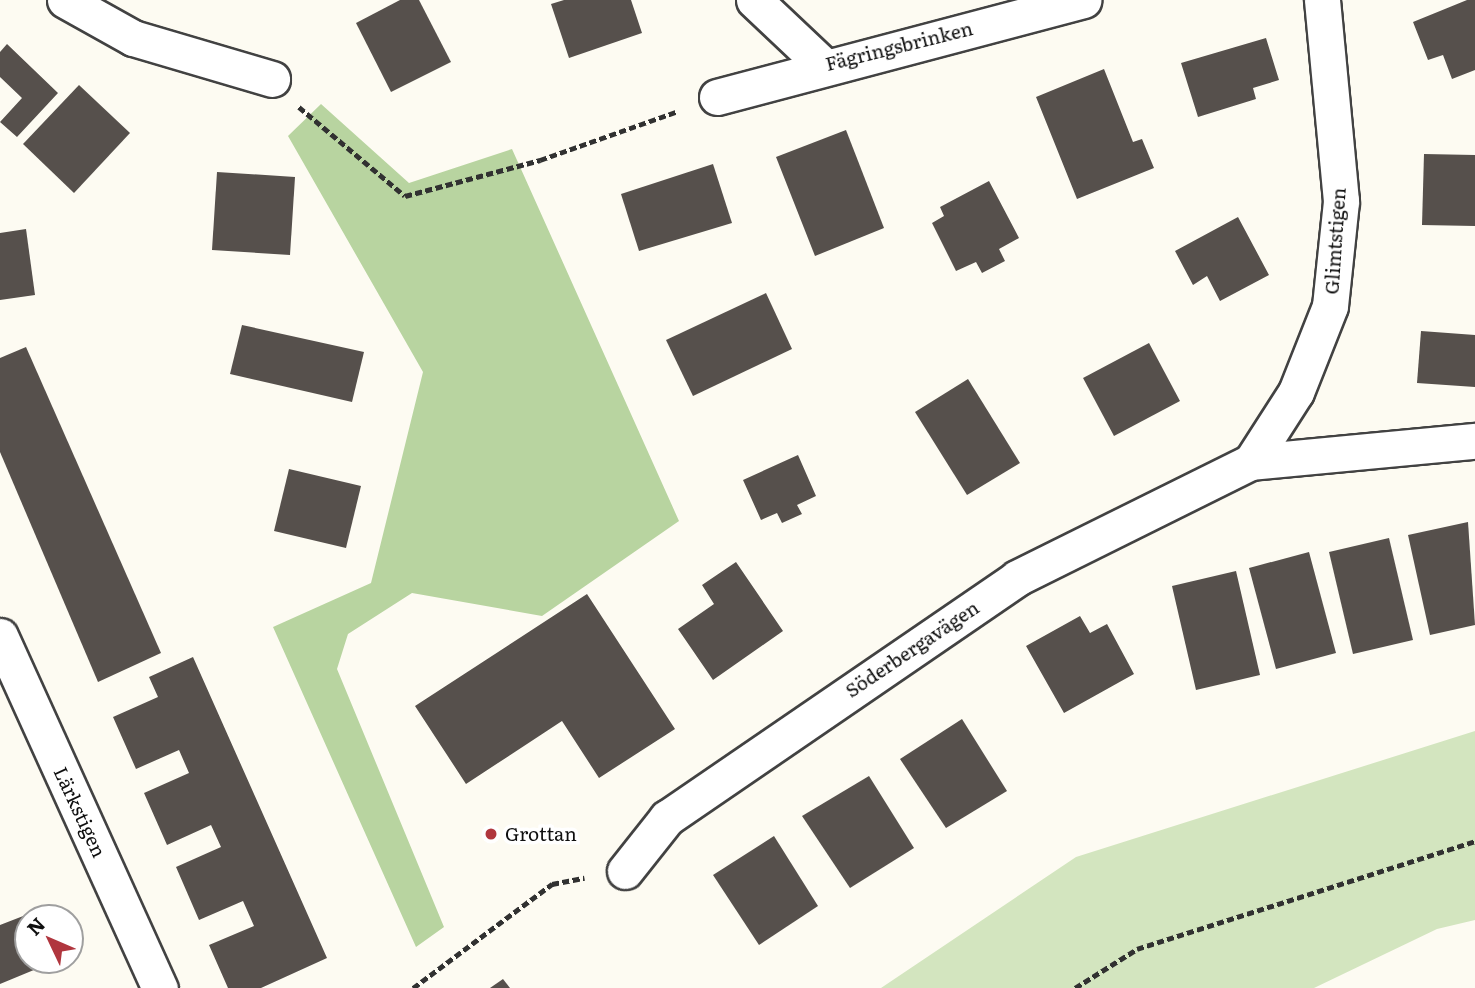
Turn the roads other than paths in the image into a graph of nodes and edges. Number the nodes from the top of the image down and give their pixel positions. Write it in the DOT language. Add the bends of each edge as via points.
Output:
graph roads {
  1 [pos="65,0"];
  2 [pos="754,0"];
  3 [pos="1083,0"];
  4 [pos="1322,0"];
  5 [pos="823,65"];
  6 [pos="272,79"];
  7 [pos="717,97"];
  8 [pos="1475,441"];
  9 [pos="1251,462"];
  10 [pos="0,636"];
  11 [pos="625,871"];
  12 [pos="160,988"];
  1 -- 6 [label="street" via="133,38"];
  2 -- 5 [label="street"];
  3 -- 5 [label="street, Fägringsbrinken"];
  4 -- 9 [label="street, Glimtstigen" via="1341,201 1329,306 1296,392"];
  5 -- 7 [label="street, Fägringsbrinken"];
  8 -- 9 [label="street, Söderbergavägen"];
  9 -- 11 [label="street, Söderbergavägen" via="1017,578 667,818"];
  10 -- 12 [label="street, Lärkstigen"];
}
